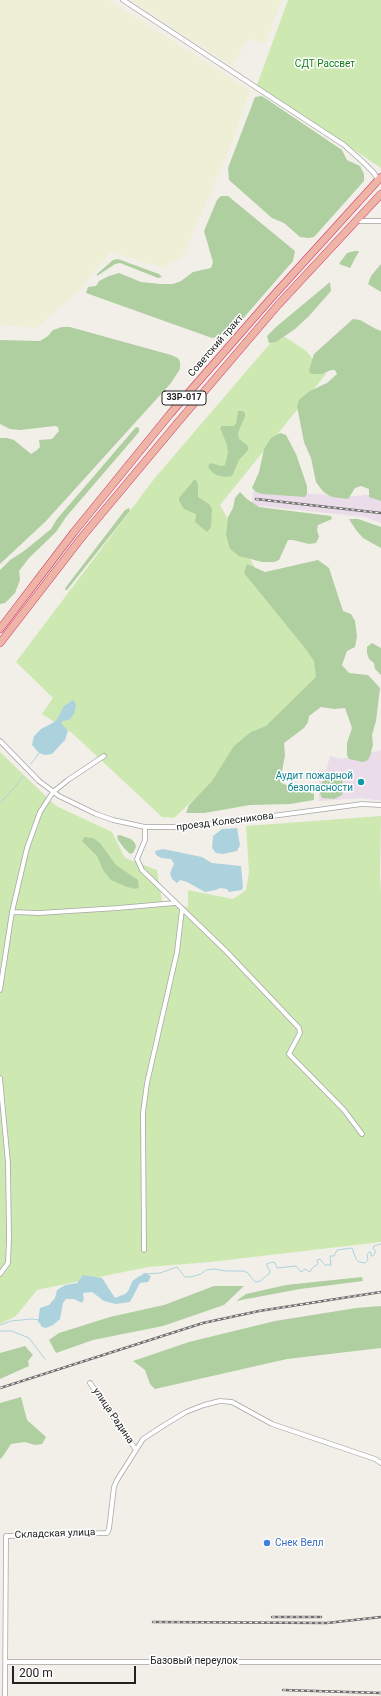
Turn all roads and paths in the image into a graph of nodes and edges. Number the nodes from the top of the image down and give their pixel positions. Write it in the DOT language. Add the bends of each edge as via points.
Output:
graph roads {
  1 [pos="123,0"];
  2 [pos="380,178"];
  3 [pos="381,194"];
  4 [pos="357,221"];
  5 [pos="381,221"];
  6 [pos="0,629"];
  7 [pos="0,643"];
  8 [pos="0,741"];
  9 [pos="104,756"];
  10 [pos="53,792"];
  11 [pos="381,805"];
  12 [pos="145,827"];
  13 [pos="175,902"];
  14 [pos="182,909"];
  15 [pos="12,912"];
  16 [pos="0,990"];
  17 [pos="0,1078"];
  18 [pos="362,1134"];
  19 [pos="144,1250"];
  20 [pos="0,1274"];
  21 [pos="90,1383"];
  22 [pos="136,1450"];
  23 [pos="381,1463"];
  24 [pos="6,1662"];
  25 [pos="381,1662"];
  26 [pos="6,1696"];
  1 -- 2 [label="street" via="344,145"];
  2 -- 6 [label="highway, Советский тракт / 33Р-017" via="170,414 74,532"];
  3 -- 4 [label="highway, Советский тракт / 33Р-017"];
  4 -- 5 [label="street"];
  4 -- 7 [label="highway, Советский тракт / 33Р-017" via="278,305 178,421 82,537"];
  8 -- 10 [label="street, проезд Колесникова" via="30,773"];
  9 -- 10 [label="street"];
  10 -- 12 [label="street, проезд Колесникова" via="96,814"];
  10 -- 15 [label="street" via="40,812 30,840"];
  11 -- 12 [label="street, проезд Колесникова" via="362,804 190,827"];
  12 -- 13 [label="street" via="145,840 138,859 142,870"];
  13 -- 14 [label="street"];
  13 -- 15 [label="street" via="39,913"];
  14 -- 18 [label="street" via="299,1028 300,1033 288,1054 344,1110"];
  14 -- 19 [label="street" via="177,952 143,1113"];
  15 -- 16 [label="street"];
  17 -- 20 [label="street" via="8,1163 9,1260"];
  21 -- 22 [label="street, улица Радина"];
  22 -- 23 [label="street, Складская улица" via="144,1439 186,1412 220,1401 232,1402 272,1424"];
  22 -- 24 [label="street, Складская улица" via="114,1487 108,1533 6,1536"];
  24 -- 25 [label="street, Базовый переулок"];
  24 -- 26 [label="street"];
}
